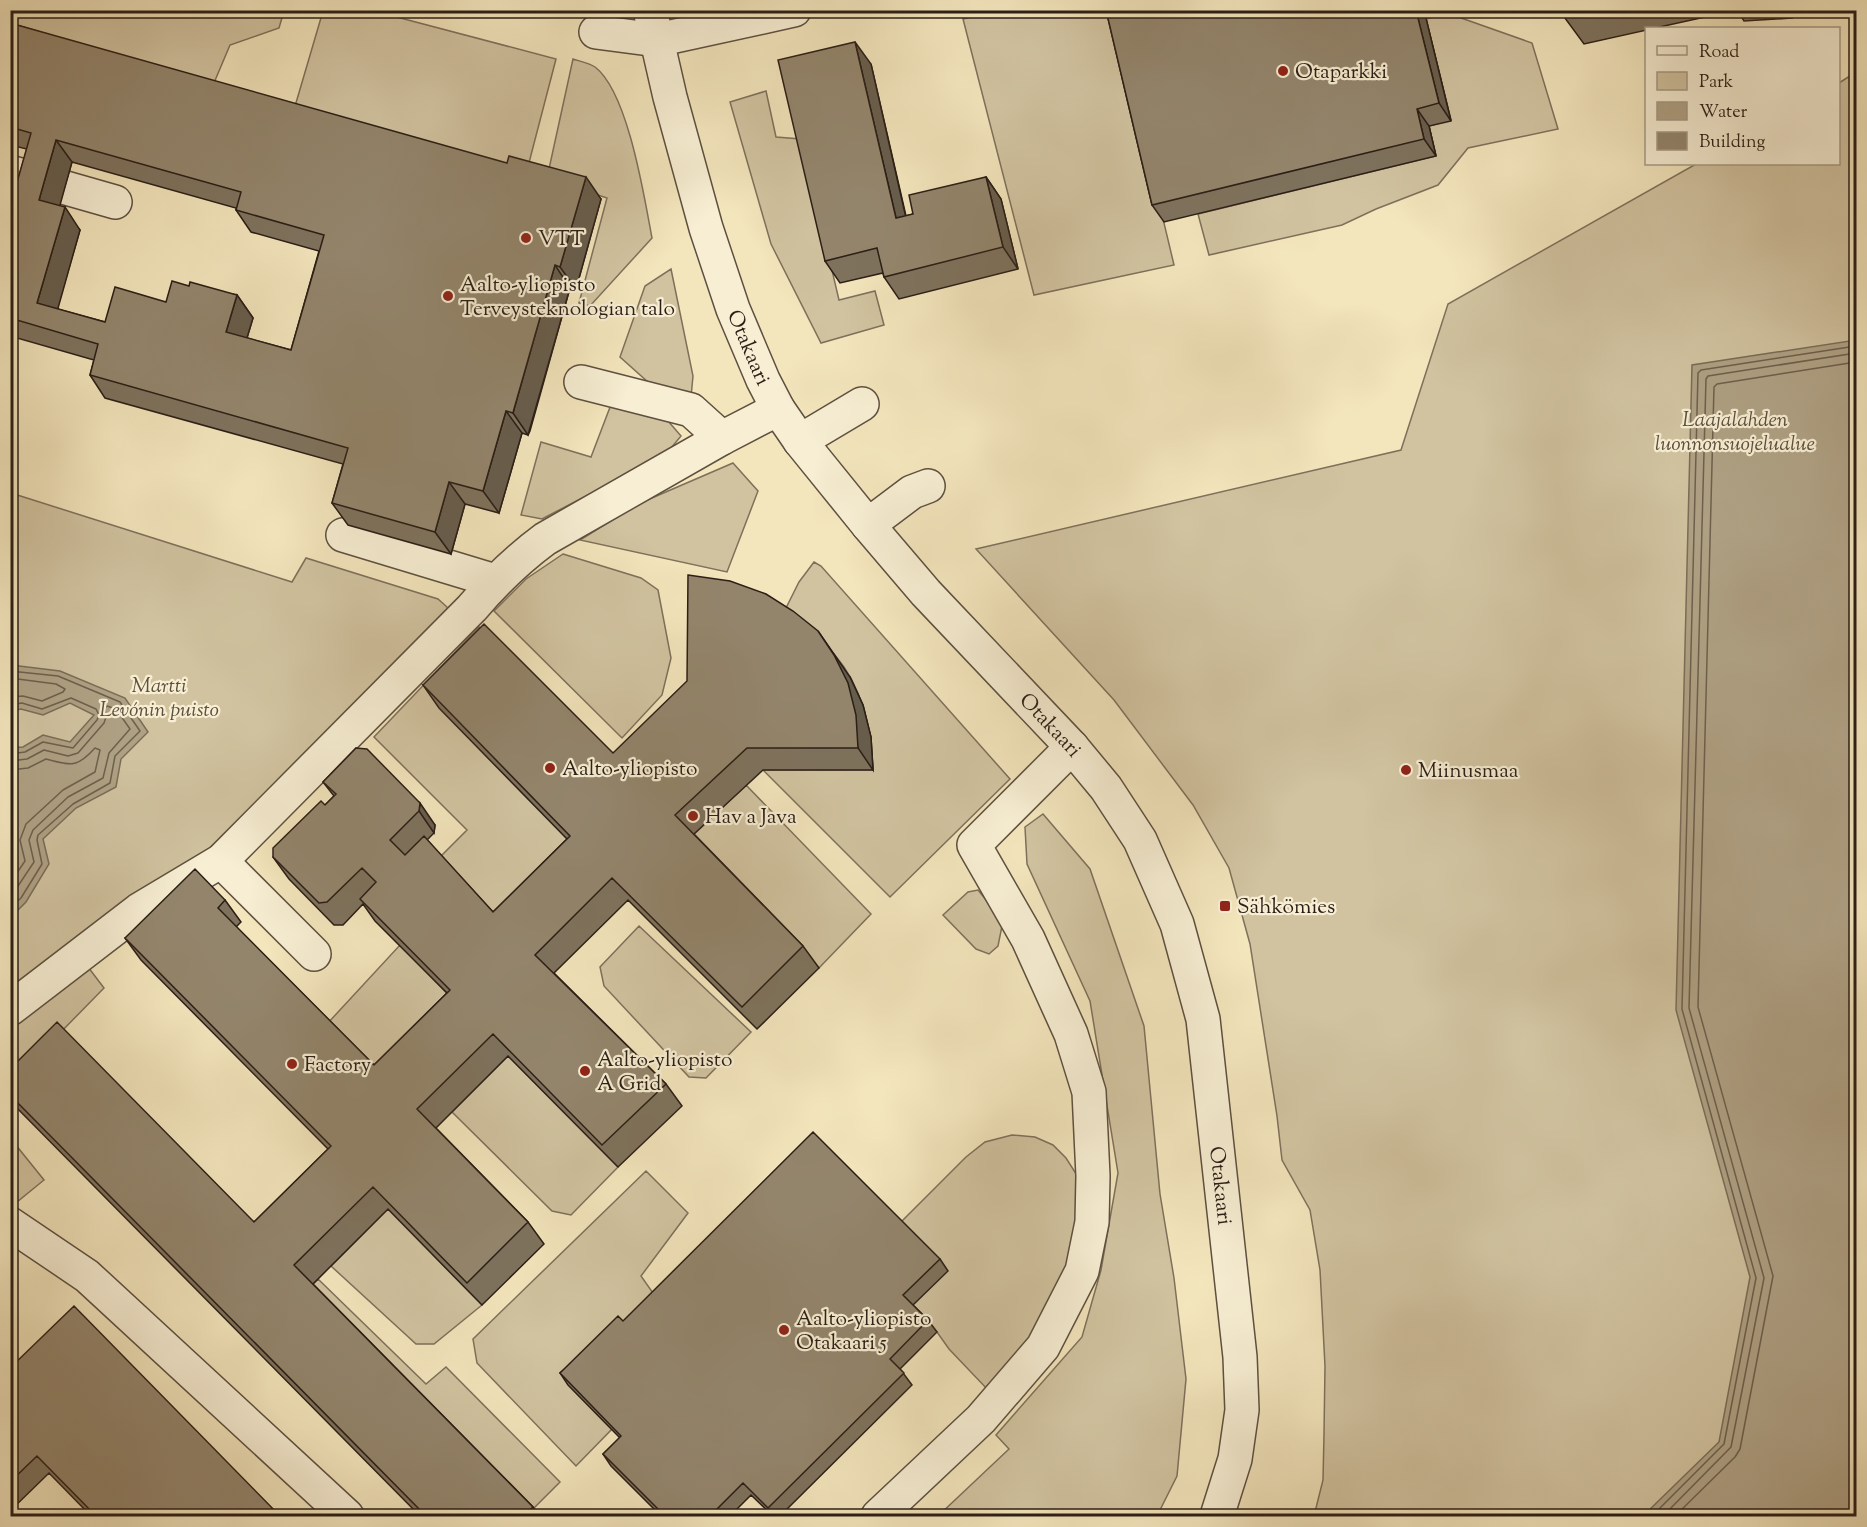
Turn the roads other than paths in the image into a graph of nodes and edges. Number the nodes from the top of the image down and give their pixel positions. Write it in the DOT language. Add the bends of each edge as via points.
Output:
graph roads {
  1 [pos="794,10"];
  2 [pos="653,25"];
  3 [pos="596,32"];
  4 [pos="10,172"];
  5 [pos="116,202"];
  6 [pos="581,382"];
  7 [pos="862,404"];
  8 [pos="778,409"];
  9 [pos="722,438"];
  10 [pos="800,441"];
  11 [pos="928,486"];
  12 [pos="868,525"];
  13 [pos="343,535"];
  14 [pos="495,581"];
  15 [pos="1072,747"];
  16 [pos="221,861"];
  17 [pos="314,954"];
  18 [pos="10,1009"];
  19 [pos="10,1224"];
  20 [pos="347,1516"];
  21 [pos="878,1516"];
  22 [pos="1216,1516"];
  1 -- 2 [label="street"];
  2 -- 3 [label="street"];
  2 -- 8 [label="street, Otakaari" via="706,228 733,309"];
  4 -- 5 [label="street"];
  6 -- 9 [label="street" via="691,410"];
  7 -- 10 [label="street"];
  8 -- 9 [label="street"];
  8 -- 10 [label="street, Otakaari"];
  9 -- 14 [label="street" via="545,539"];
  10 -- 12 [label="street, Otakaari"];
  11 -- 12 [label="street" via="912,492"];
  12 -- 15 [label="street, Otakaari"];
  13 -- 14 [label="street"];
  14 -- 16 [label="street"];
  15 -- 21 [label="street" via="974,845 1028,939 1071,1034 1089,1092 1092,1222 1082,1271 1043,1347 981,1419"];
  15 -- 22 [label="street, Otakaari" via="1106,788 1140,840 1177,924 1203,1019 1240,1357 1242,1410 1235,1459"];
  16 -- 17 [label="street"];
  16 -- 18 [label="street" via="139,910"];
  19 -- 20 [label="street" via="87,1276"];
}
